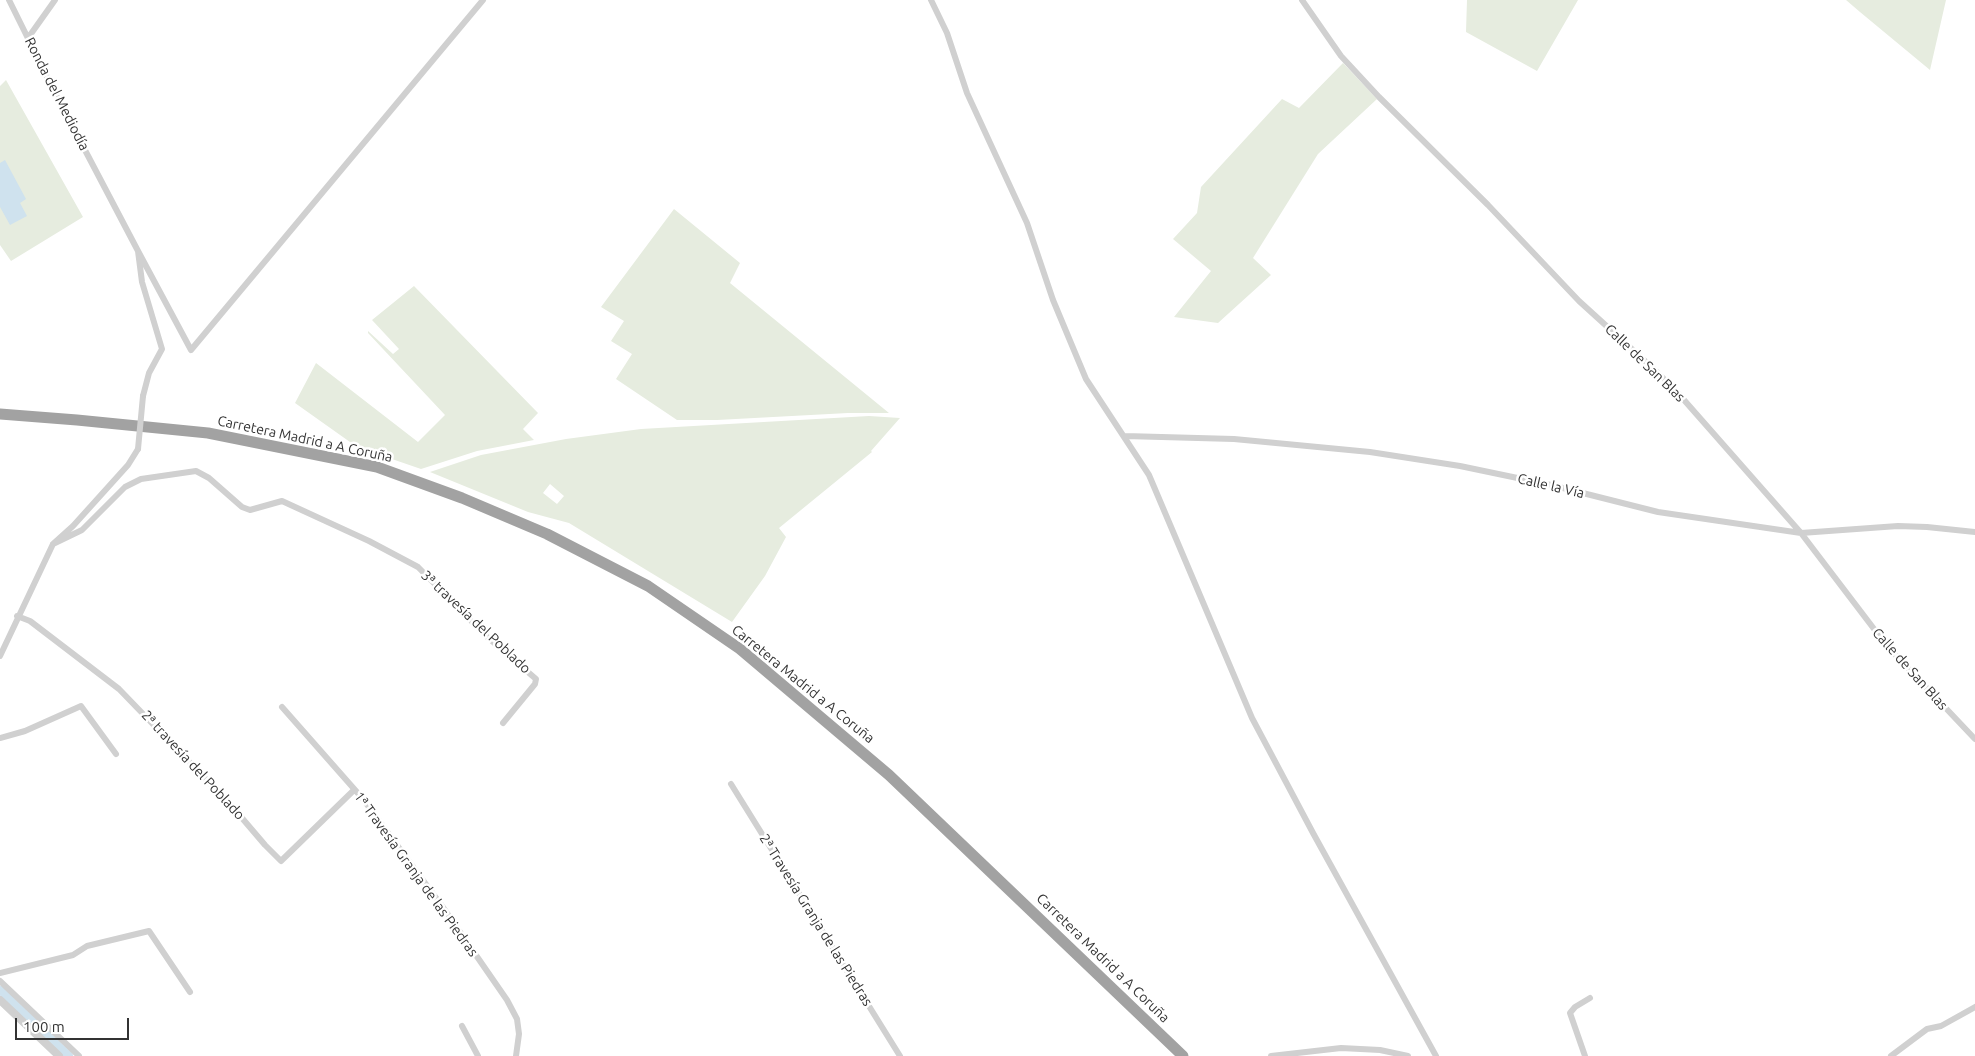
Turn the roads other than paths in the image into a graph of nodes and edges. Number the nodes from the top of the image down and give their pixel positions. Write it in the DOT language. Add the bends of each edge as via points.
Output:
graph roads {
  1 [pos="9,0"];
  2 [pos="55,0"];
  3 [pos="483,0"];
  4 [pos="931,0"];
  5 [pos="1302,0"];
  6 [pos="28,38"];
  7 [pos="138,251"];
  8 [pos="0,414"];
  9 [pos="1125,436"];
  10 [pos="1975,532"];
  11 [pos="1800,533"];
  12 [pos="52,544"];
  13 [pos="17,616"];
  14 [pos="0,656"];
  15 [pos="282,708"];
  16 [pos="503,723"];
  17 [pos="0,738"];
  18 [pos="1975,739"];
  19 [pos="116,754"];
  20 [pos="731,784"];
  21 [pos="354,790"];
  22 [pos="0,973"];
  23 [pos="0,981"];
  24 [pos="190,992"];
  25 [pos="1590,998"];
  26 [pos="0,1000"];
  27 [pos="1975,1007"];
  28 [pos="462,1026"];
  29 [pos="59,1056"];
  30 [pos="79,1056"];
  31 [pos="478,1056"];
  32 [pos="516,1056"];
  33 [pos="900,1056"];
  34 [pos="1183,1056"];
  35 [pos="1271,1056"];
  36 [pos="1408,1056"];
  37 [pos="1436,1056"];
  38 [pos="1585,1056"];
  39 [pos="1891,1056"];
  1 -- 6 [label="street, Ronda del Mediodía"];
  2 -- 6 [label="street"];
  3 -- 7 [label="street, Ronda del Mediodía" via="191,350"];
  4 -- 9 [label="street" via="947,33 971,101 1027,223 1053,300 1086,379 1104,410"];
  5 -- 11 [label="street, Calle de San Blas" via="1341,56 1361,78 1579,302 1678,392"];
  6 -- 7 [label="street, Ronda del Mediodía"];
  7 -- 12 [label="street, bridge" via="142,282 162,349 149,373 143,396 138,449 128,465 73,526"];
  8 -- 34 [label="highway, Carretera Madrid a A Coruña" via="208,433 377,467 547,534 648,586 740,649 889,775"];
  9 -- 11 [label="street, Calle la Vía" via="1234,440 1370,452 1460,466 1658,512"];
  9 -- 37 [label="street" via="1149,475 1252,718"];
  10 -- 11 [label="street, Calle la Vía" via="1898,526"];
  11 -- 18 [label="street, Calle de San Blas" via="1887,646"];
  12 -- 13 [label="street"];
  12 -- 16 [label="street, 3ª travesía del Poblado" via="82,530 125,487 141,479 196,471 250,510 282,501 369,541 418,568 485,635 536,679 536,684"];
  13 -- 14 [label="street"];
  13 -- 21 [label="street, 2ª travesía del Poblado" via="30,621 120,689 281,861"];
  15 -- 21 [label="street, 1ª Travesía Granja de las Piedras"];
  17 -- 19 [label="street" via="25,731 81,706"];
  20 -- 33 [label="street, 2ª Travesía Granja de las Piedras"];
  21 -- 32 [label="street, 1ª Travesía Granja de las Piedras" via="442,906 516,1014 519,1034"];
  22 -- 24 [label="street" via="73,956 87,946 149,931"];
  23 -- 30 [label="street"];
  25 -- 38 [label="street" via="1570,1013"];
  26 -- 29 [label="street"];
  27 -- 39 [label="street" via="1941,1026 1927,1029"];
  28 -- 31 [label="street"];
  35 -- 36 [label="street" via="1341,1048 1380,1050"];
}
